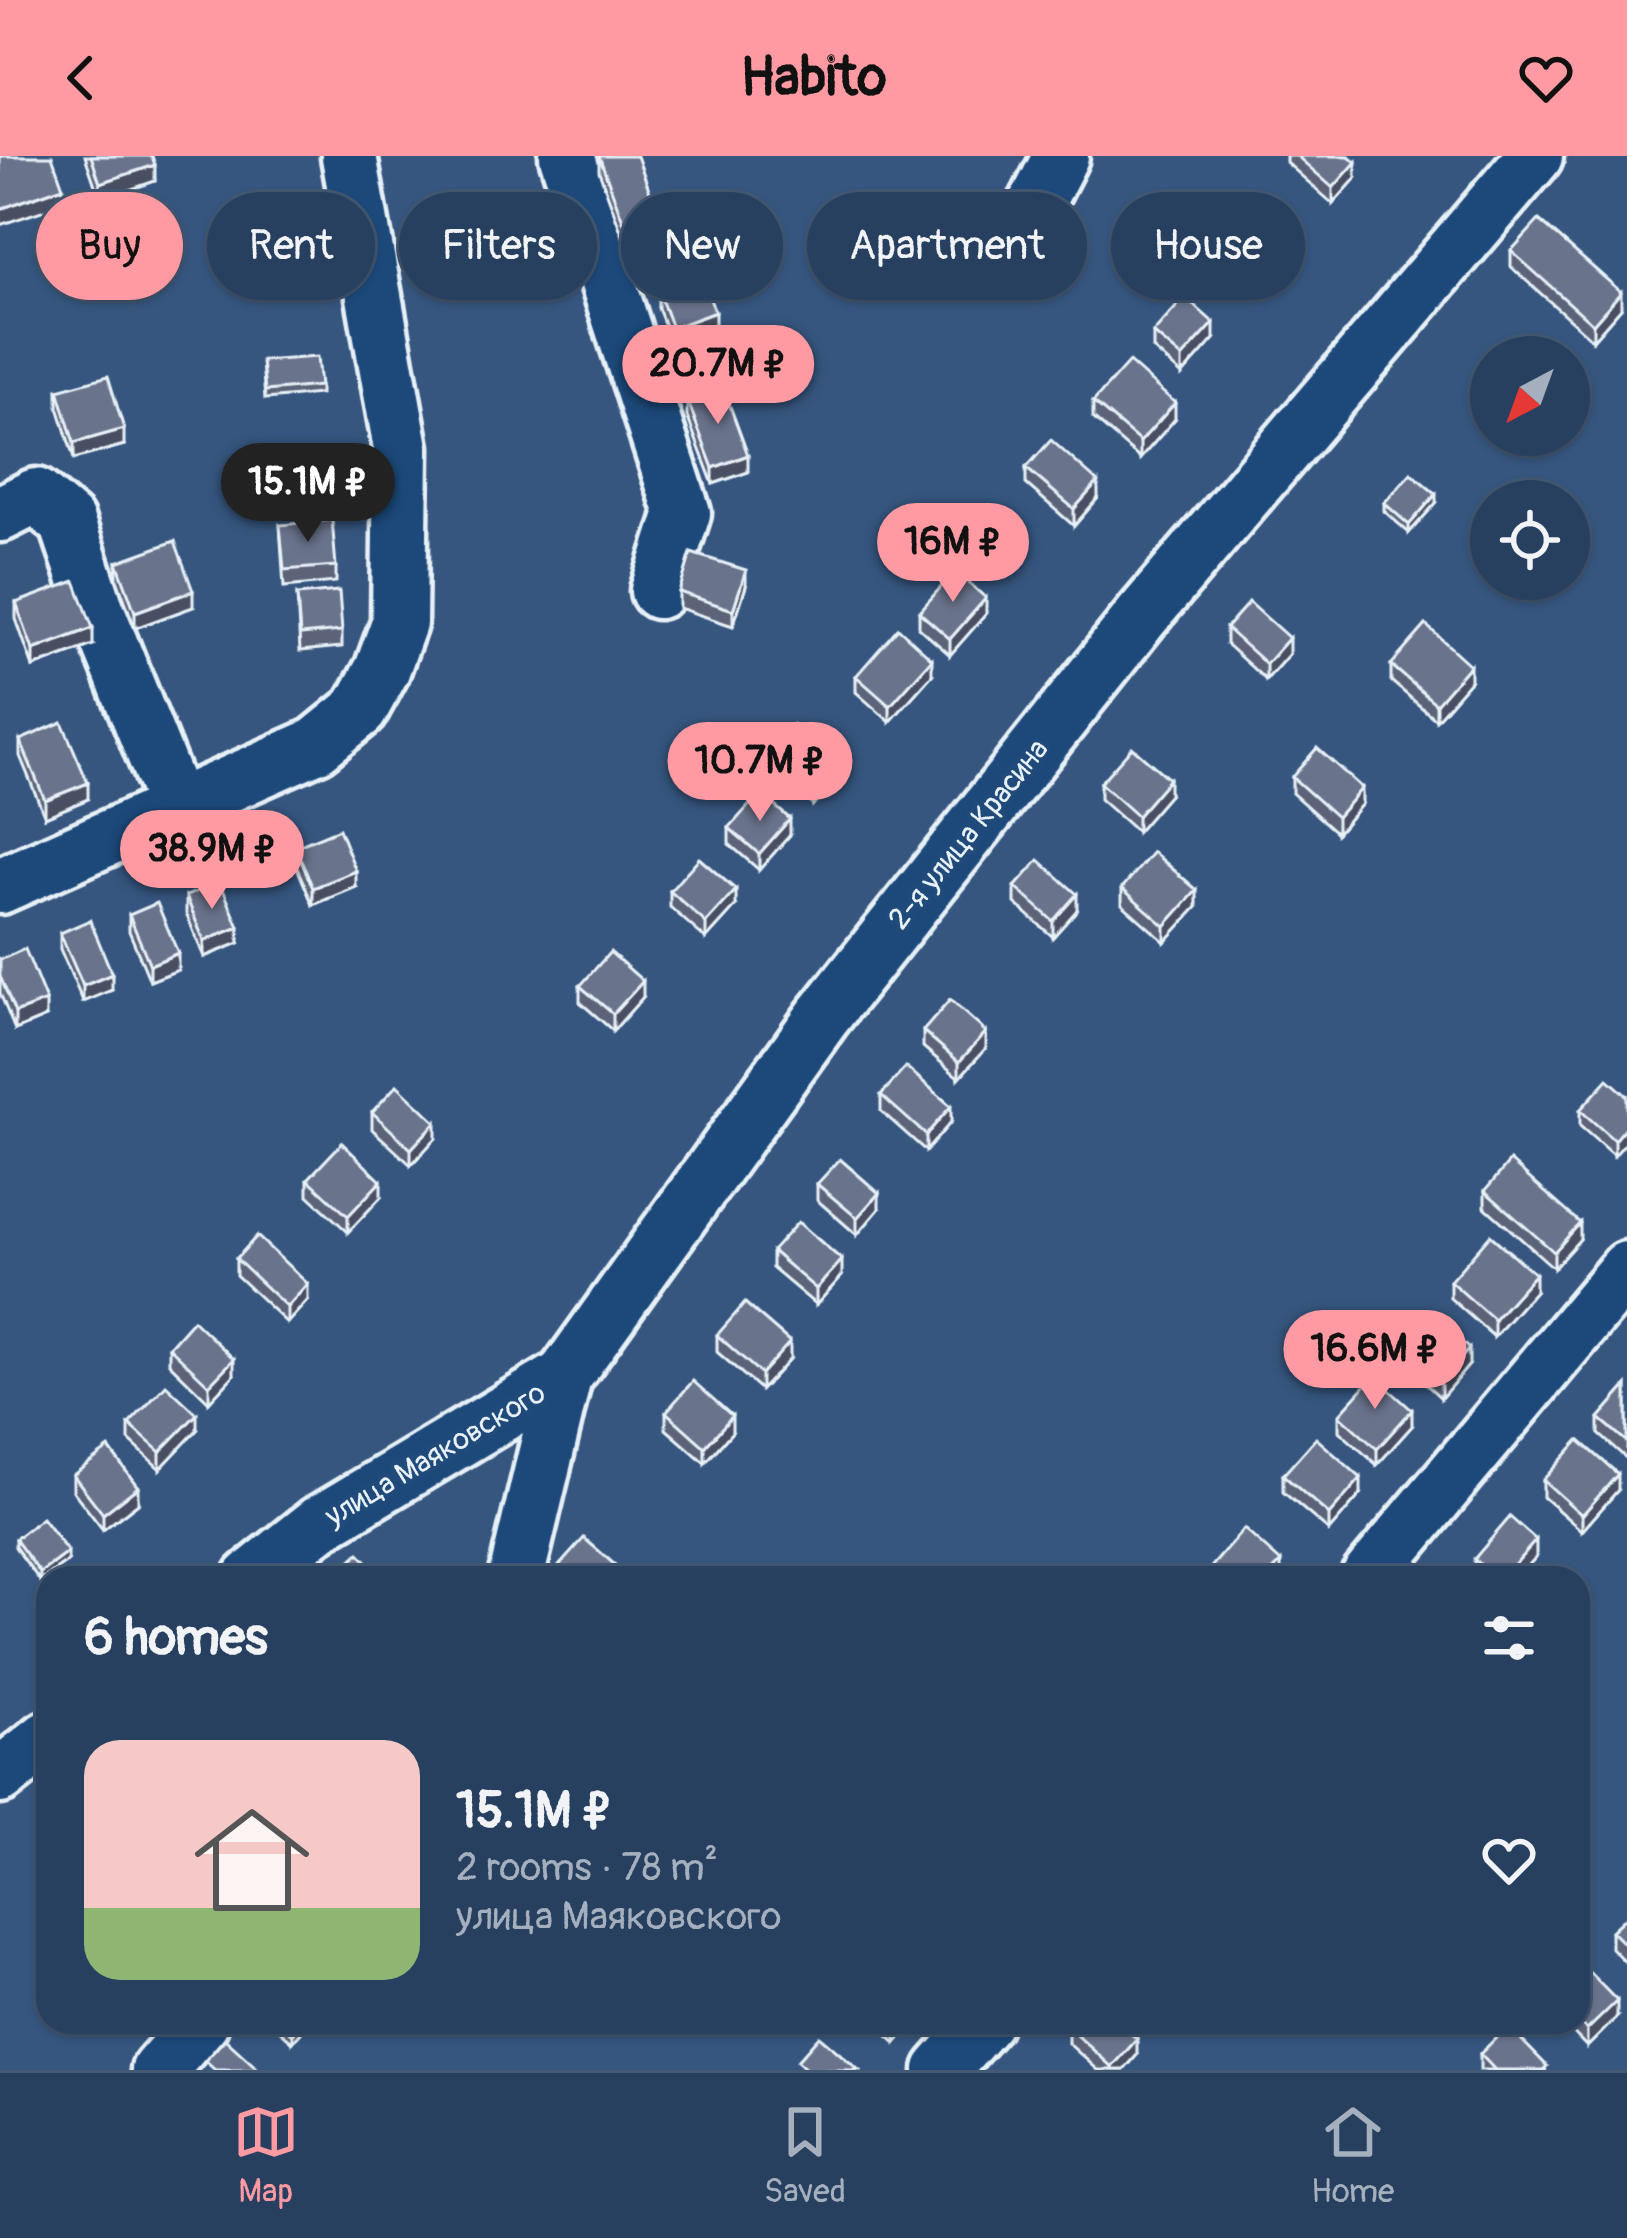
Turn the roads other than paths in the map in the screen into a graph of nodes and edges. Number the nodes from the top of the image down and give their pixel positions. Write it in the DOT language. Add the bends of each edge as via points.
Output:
graph roads {
  1 [pos="349,156"];
  2 [pos="567,156"];
  3 [pos="1060,156"];
  4 [pos="1534,156"];
  5 [pos="1041,192"];
  6 [pos="0,514"];
  7 [pos="658,591"];
  8 [pos="176,808"];
  9 [pos="0,886"];
  10 [pos="1627,1269"];
  11 [pos="564,1376"];
  12 [pos="265,1566"];
  13 [pos="519,1566"];
  14 [pos="1377,1566"];
  15 [pos="36,1748"];
  16 [pos="0,1776"];
  17 [pos="190,2034"];
  18 [pos="974,2034"];
  19 [pos="159,2070"];
  20 [pos="942,2070"];
  1 -- 8 [label="street" via="401,448 399,623 360,710 317,745"];
  2 -- 7 [label="street" via="683,513"];
  3 -- 5 [label="street"];
  4 -- 11 [label="street, 2-я улица Красина" via="1142,616 851,981"];
  6 -- 8 [label="street" via="36,496 67,522"];
  8 -- 9 [label="street"];
  10 -- 14 [label="street"];
  11 -- 12 [label="street, улица Маяковского" via="320,1523"];
  11 -- 13 [label="street, 2-я улица Красина"];
  15 -- 16 [label="street"];
  17 -- 19 [label="street"];
  18 -- 20 [label="street"];
}
